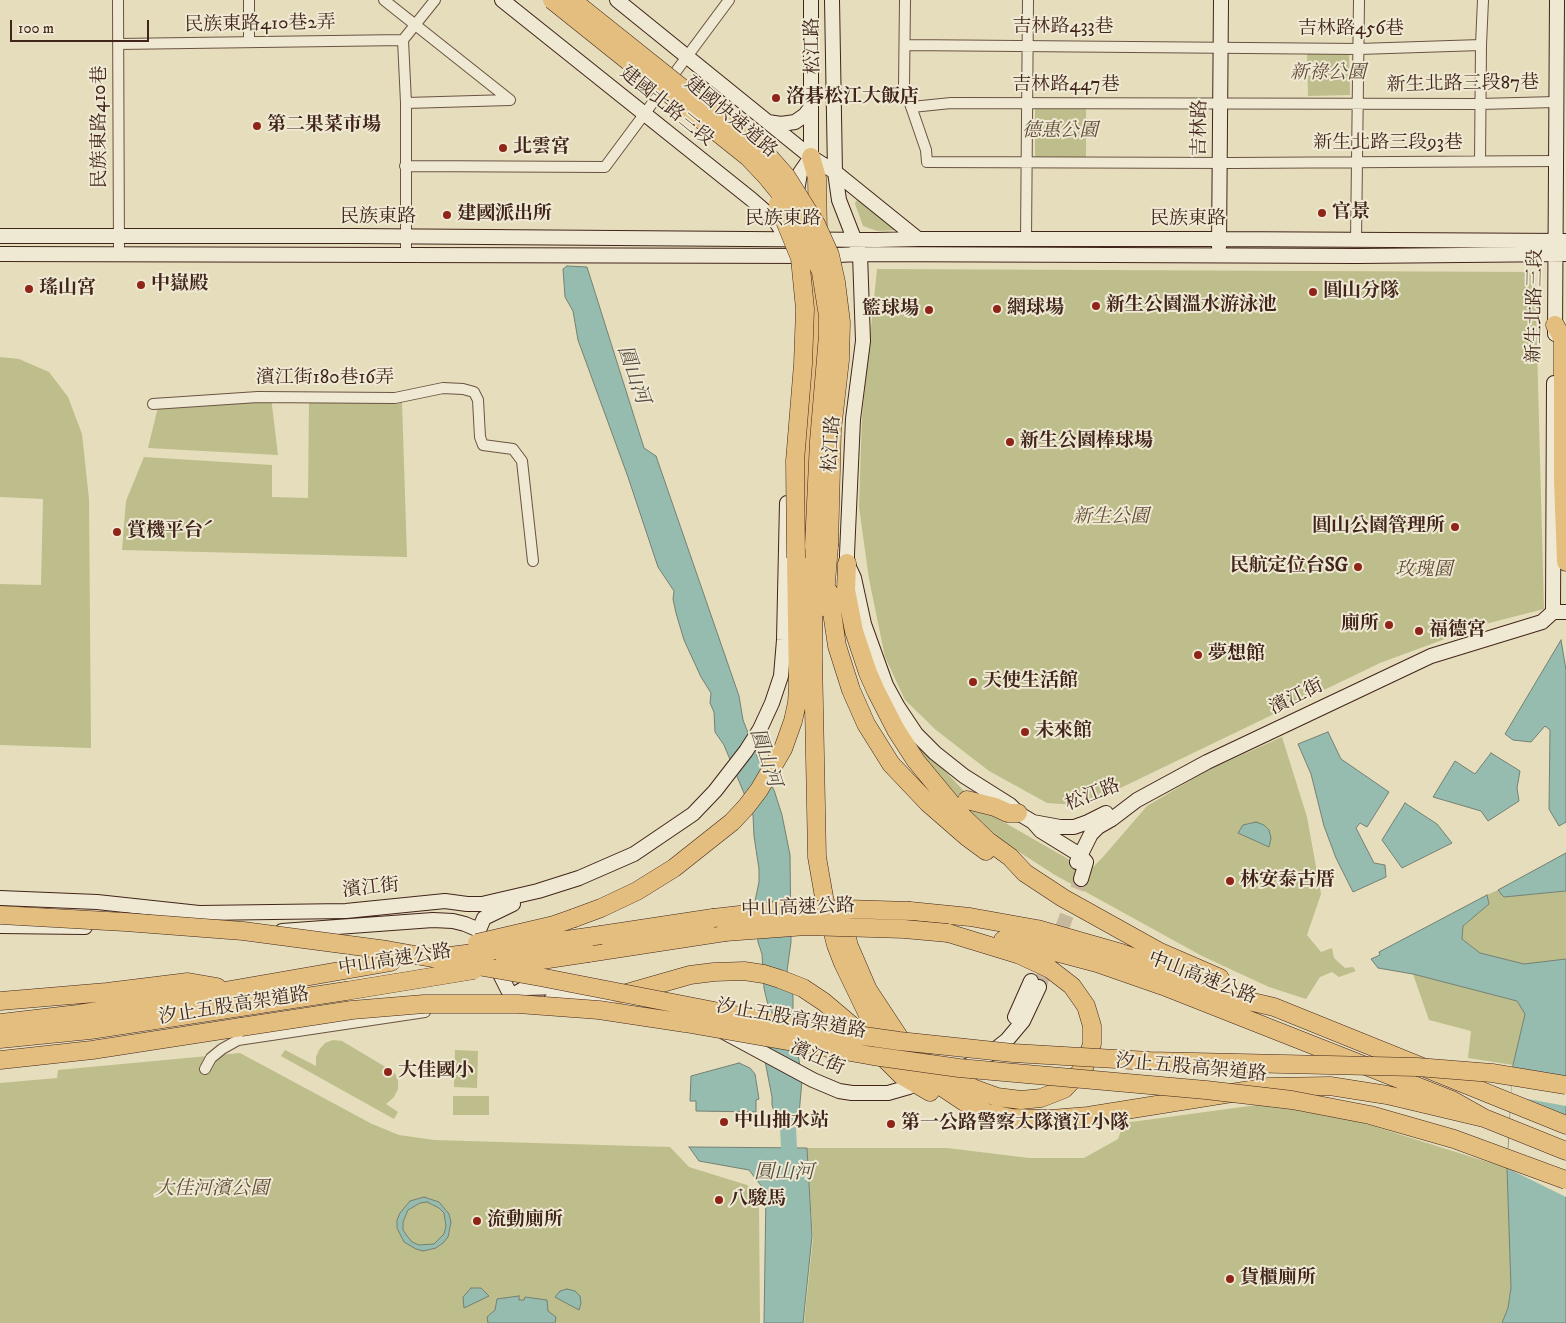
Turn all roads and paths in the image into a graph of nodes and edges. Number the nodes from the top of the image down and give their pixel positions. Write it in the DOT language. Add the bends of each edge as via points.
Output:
graph roads {
  1 [pos="118,0"];
  2 [pos="249,0"];
  3 [pos="384,0"];
  4 [pos="435,0"];
  5 [pos="502,0"];
  6 [pos="552,0"];
  7 [pos="572,0"];
  8 [pos="586,0"];
  9 [pos="617,0"];
  10 [pos="729,0"];
  11 [pos="811,0"];
  12 [pos="832,0"];
  13 [pos="905,0"];
  14 [pos="1028,0"];
  15 [pos="1221,0"];
  16 [pos="1360,0"];
  17 [pos="1483,0"];
  18 [pos="1557,0"];
  19 [pos="415,25"];
  20 [pos="403,40"];
  21 [pos="250,42"];
  22 [pos="118,44"];
  23 [pos="905,45"];
  24 [pos="1481,45"];
  25 [pos="1027,46"];
  26 [pos="1221,46"];
  27 [pos="1359,49"];
  28 [pos="687,57"];
  29 [pos="1556,102"];
  30 [pos="406,103"];
  31 [pos="1027,104"];
  32 [pos="1220,104"];
  33 [pos="1358,104"];
  34 [pos="1480,104"];
  35 [pos="811,107"];
  36 [pos="912,107"];
  37 [pos="644,114"];
  38 [pos="721,118"];
  39 [pos="767,121"];
  40 [pos="748,157"];
  41 [pos="811,157"];
  42 [pos="1480,161"];
  43 [pos="1556,161"];
  44 [pos="1220,162"];
  45 [pos="1356,162"];
  46 [pos="1026,163"];
  47 [pos="405,166"];
  48 [pos="834,172"];
  49 [pos="119,235"];
  50 [pos="0,236"];
  51 [pos="406,236"];
  52 [pos="484,237"];
  53 [pos="789,239"];
  54 [pos="918,239"];
  55 [pos="1026,239"];
  56 [pos="1219,239"];
  57 [pos="854,240"];
  58 [pos="1356,241"];
  59 [pos="817,248"];
  60 [pos="1561,248"];
  61 [pos="0,254"];
  62 [pos="119,254"];
  63 [pos="860,254"];
  64 [pos="406,255"];
  65 [pos="484,255"];
  66 [pos="1219,255"];
  67 [pos="792,256"];
  68 [pos="1559,332"];
  69 [pos="153,404"];
  70 [pos="787,512"];
  71 [pos="822,546"];
  72 [pos="533,561"];
  73 [pos="1566,562"];
  74 [pos="848,563"];
  75 [pos="827,578"];
  76 [pos="1559,612"];
  77 [pos="805,658"];
  78 [pos="906,760"];
  79 [pos="715,791"];
  80 [pos="967,800"];
  81 [pos="1136,800"];
  82 [pos="1018,813"];
  83 [pos="1034,822"];
  84 [pos="1080,855"];
  85 [pos="1025,874"];
  86 [pos="1077,877"];
  87 [pos="538,891"];
  88 [pos="0,898"];
  89 [pos="437,903"];
  90 [pos="0,916"];
  91 [pos="0,926"];
  92 [pos="479,930"];
  93 [pos="948,933"];
  94 [pos="392,962"];
  95 [pos="690,975"];
  96 [pos="1035,984"];
  97 [pos="232,989"];
  98 [pos="637,989"];
  99 [pos="511,996"];
  100 [pos="612,997"];
  101 [pos="0,1001"];
  102 [pos="1274,1007"];
  103 [pos="687,1012"];
  104 [pos="0,1022"];
  105 [pos="722,1031"];
  106 [pos="0,1040"];
  107 [pos="0,1060"];
  108 [pos="954,1067"];
  109 [pos="206,1069"];
  110 [pos="904,1084"];
  111 [pos="1566,1085"];
  112 [pos="966,1103"];
  113 [pos="1484,1118"];
  114 [pos="1566,1125"];
  115 [pos="1566,1151"];
  116 [pos="1566,1180"];
  1 -- 22 [label="street, 民族東路410巷"];
  2 -- 21 [label="street"];
  3 -- 19 [label="street"];
  4 -- 19 [label="street"];
  5 -- 37 [label="street, 建國北路三段"];
  6 -- 40 [label="highway, 建國快速道路, bridge"];
  7 -- 38 [label="highway, 建國快速道路, bridge"];
  8 -- 38 [label="highway, bridge" via="699,92"];
  9 -- 28 [label="street"];
  10 -- 28 [label="street"];
  11 -- 35 [label="street, 松江路"];
  12 -- 48 [label="street, 松江路"];
  13 -- 23 [label="street"];
  14 -- 25 [label="street"];
  15 -- 26 [label="street, 吉林路"];
  16 -- 27 [label="street"];
  17 -- 24 [label="street"];
  18 -- 29 [label="street, 新生北路三段"];
  19 -- 20 [label="street"];
  19 -- 30 [label="street" via="510,100"];
  20 -- 21 [label="street, 民族東路410巷2弄"];
  20 -- 30 [label="street"];
  21 -- 22 [label="street, 民族東路410巷2弄"];
  22 -- 49 [label="street, 民族東路410巷"];
  23 -- 25 [label="street, 吉林路433巷"];
  23 -- 36 [label="street" via="904,86"];
  24 -- 27 [label="street, 吉林路456巷"];
  24 -- 34 [label="street"];
  25 -- 26 [label="street, 吉林路433巷"];
  25 -- 31 [label="street"];
  26 -- 27 [label="street, 吉林路456巷"];
  26 -- 32 [label="street, 吉林路"];
  27 -- 33 [label="street"];
  28 -- 37 [label="street"];
  28 -- 39 [label="street"];
  29 -- 34 [label="street, 新生北路三段87巷"];
  29 -- 43 [label="street, 新生北路三段"];
  30 -- 47 [label="street"];
  31 -- 32 [label="street, 吉林路447巷"];
  31 -- 36 [label="street, 吉林路447巷"];
  31 -- 46 [label="street"];
  32 -- 33 [label="street, 新生北路三段87巷"];
  32 -- 44 [label="street, 吉林路"];
  33 -- 34 [label="street, 新生北路三段87巷"];
  33 -- 45 [label="street"];
  34 -- 42 [label="street"];
  35 -- 39 [label="street" via="795,122"];
  35 -- 41 [label="street, 松江路"];
  36 -- 46 [label="street, 新生北路三段93巷" via="927,162"];
  37 -- 47 [label="street" via="605,167"];
  37 -- 53 [label="street, 建國北路三段" via="751,198 775,220"];
  38 -- 71 [label="highway, 建國快速道路, bridge" via="771,159 786,176 816,224 830,255 842,322"];
  39 -- 41 [label="street"];
  40 -- 71 [label="highway, 建國快速道路, bridge" via="788,204 806,232 821,272 826,297 828,335 819,441"];
  40 -- 77 [label="highway, bridge" via="781,210 800,258 805,309 794,461 796,558"];
  41 -- 48 [label="street"];
  41 -- 53 [label="street, 松江路" via="800,173"];
  41 -- 59 [label="highway" via="817,178"];
  42 -- 43 [label="street, 新生北路三段93巷"];
  42 -- 45 [label="street, 新生北路三段93巷"];
  43 -- 60 [label="street, 新生北路三段"];
  44 -- 45 [label="street, 新生北路三段93巷"];
  44 -- 46 [label="street, 新生北路三段93巷"];
  44 -- 56 [label="street, 吉林路"];
  45 -- 58 [label="street"];
  46 -- 55 [label="street"];
  47 -- 51 [label="street"];
  48 -- 54 [label="street"];
  48 -- 57 [label="street, 松江路" via="839,200"];
  49 -- 50 [label="street, 民族東路"];
  49 -- 51 [label="street, 民族東路"];
  49 -- 62 [label="street, 民族東路410巷"];
  51 -- 52 [label="street, 民族東路"];
  51 -- 64 [label="street"];
  52 -- 53 [label="street, 民族東路"];
  52 -- 65 [label="street"];
  53 -- 59 [label="street, 民族東路"];
  53 -- 67 [label="street, 松江路"];
  54 -- 55 [label="street, 民族東路"];
  54 -- 57 [label="street, 民族東路"];
  55 -- 56 [label="street, 民族東路"];
  56 -- 58 [label="street, 民族東路"];
  56 -- 66 [label="street, 吉林路"];
  57 -- 59 [label="street, 民族東路"];
  57 -- 63 [label="street, 松江路"];
  58 -- 60 [label="street, 民族東路"];
  59 -- 63 [label="street, 民族東路"];
  59 -- 67 [label="street, 民族東路"];
  59 -- 77 [label="highway" via="817,322 805,482"];
  60 -- 66 [label="street, 民族東路"];
  60 -- 68 [label="street, 新生北路三段"];
  61 -- 62 [label="street, 民族東路"];
  62 -- 64 [label="street, 民族東路"];
  63 -- 66 [label="street, 民族東路"];
  63 -- 74 [label="street, 松江路" via="863,341 853,419"];
  64 -- 65 [label="street, 民族東路"];
  65 -- 67 [label="street, 民族東路"];
  67 -- 70 [label="street, 松江路" via="796,341"];
  68 -- 73 [label="highway"];
  68 -- 76 [label="street, 新生北路三段"];
  69 -- 72 [label="street, 濱江街180巷16弄" via="258,397 395,398 443,388 474,392 478,400 483,445 513,449 522,460"];
  70 -- 77 [label="highway" via="790,600"];
  70 -- 79 [label="street, 松江路" via="781,676 760,729"];
  71 -- 75 [label="highway"];
  71 -- 77 [label="highway"];
  71 -- 78 [label="highway" via="840,592 842,612 862,684 881,724"];
  74 -- 82 [label="street, 松江路" via="876,662 898,707 916,734 964,776"];
  74 -- 85 [label="highway" via="846,590 854,631 868,674 896,730 916,761 960,814"];
  75 -- 85 [label="highway" via="837,646 851,690 866,724 891,764 928,804 967,837 1014,870"];
  75 -- 93 [label="highway" via="824,601 829,855 835,894 849,946 868,990 899,1037 918,1058 951,1077 997,1096 1021,1100 1041,1098 1064,1089 1084,1068 1092,1044 1092,1026 1086,1006 1072,986 1050,968 1020,955"];
  76 -- 81 [label="street, 濱江街" via="1542,622 1431,656 1207,762"];
  77 -- 94 [label="highway, bridge" via="793,720 783,749 759,790 732,822 674,868 637,891 554,926"];
  77 -- 112 [label="highway" via="817,857 836,945 868,1015 894,1053"];
  79 -- 87 [label="street, 濱江街" via="694,814 634,854"];
  80 -- 82 [label="highway"];
  81 -- 83 [label="street, 松江路" via="1074,827"];
  81 -- 84 [label="street, 濱江街" via="1098,827"];
  82 -- 83 [label="street, 松江路"];
  83 -- 84 [label="street, 松江路" via="1041,831"];
  84 -- 86 [label="street" via="1086,862"];
  85 -- 102 [label="highway" via="1160,952 1251,992"];
  87 -- 89 [label="street, 濱江街" via="482,904"];
  87 -- 92 [label="street" via="484,918"];
  88 -- 89 [label="street, 濱江街" via="97,902 199,912 346,911"];
  89 -- 92 [label="street" via="470,916"];
  90 -- 111 [label="highway, 汐止五股高架道路, bridge" via="233,930 387,950 777,1023 899,1041 1014,1053 1150,1061 1417,1067 1492,1073"];
  91 -- 92 [label="street, 濱江街" via="279,931 433,920 453,921"];
  92 -- 99 [label="street"];
  93 -- 106 [label="highway, 中山高速公路, bridge" via="806,926 725,932 100,1029"];
  93 -- 113 [label="highway, 中山高速公路, bridge" via="1029,945 1097,963 1452,1100"];
  94 -- 97 [label="highway, 中山高速公路"];
  94 -- 102 [label="highway, 中山高速公路, bridge" via="784,911 910,911 1037,929 1121,953 1244,1000"];
  95 -- 98 [label="highway"];
  95 -- 103 [label="highway" via="678,994"];
  95 -- 112 [label="highway" via="726,970 764,974 804,988 850,1024 901,1075 936,1096"];
  96 -- 108 [label="street" via="1003,1032"];
  97 -- 101 [label="highway" via="188,982"];
  97 -- 104 [label="highway, 中山高速公路"];
  98 -- 99 [label="street, 濱江街" via="611,985 540,987 525,988"];
  98 -- 100 [label="highway"];
  98 -- 103 [label="street, 濱江街"];
  99 -- 100 [label="street, 濱江街" via="528,1000"];
  99 -- 109 [label="street" via="478,1004 238,1040 211,1058"];
  100 -- 105 [label="street, 濱江街" via="713,1031"];
  102 -- 114 [label="highway, 中山高速公路, bridge"];
  103 -- 105 [label="street, 濱江街"];
  105 -- 110 [label="street, 濱江街" via="839,1091 888,1093"];
  107 -- 116 [label="highway, 汐止五股高架道路, bridge" via="92,1050 352,1010 424,1004 527,1004 618,1013 959,1068 1292,1100 1370,1115 1445,1136"];
  112 -- 113 [label="highway, bridge" via="987,1113 1012,1118 1051,1119 1269,1087 1330,1086 1387,1095"];
  113 -- 115 [label="highway, 中山高速公路"];
}
